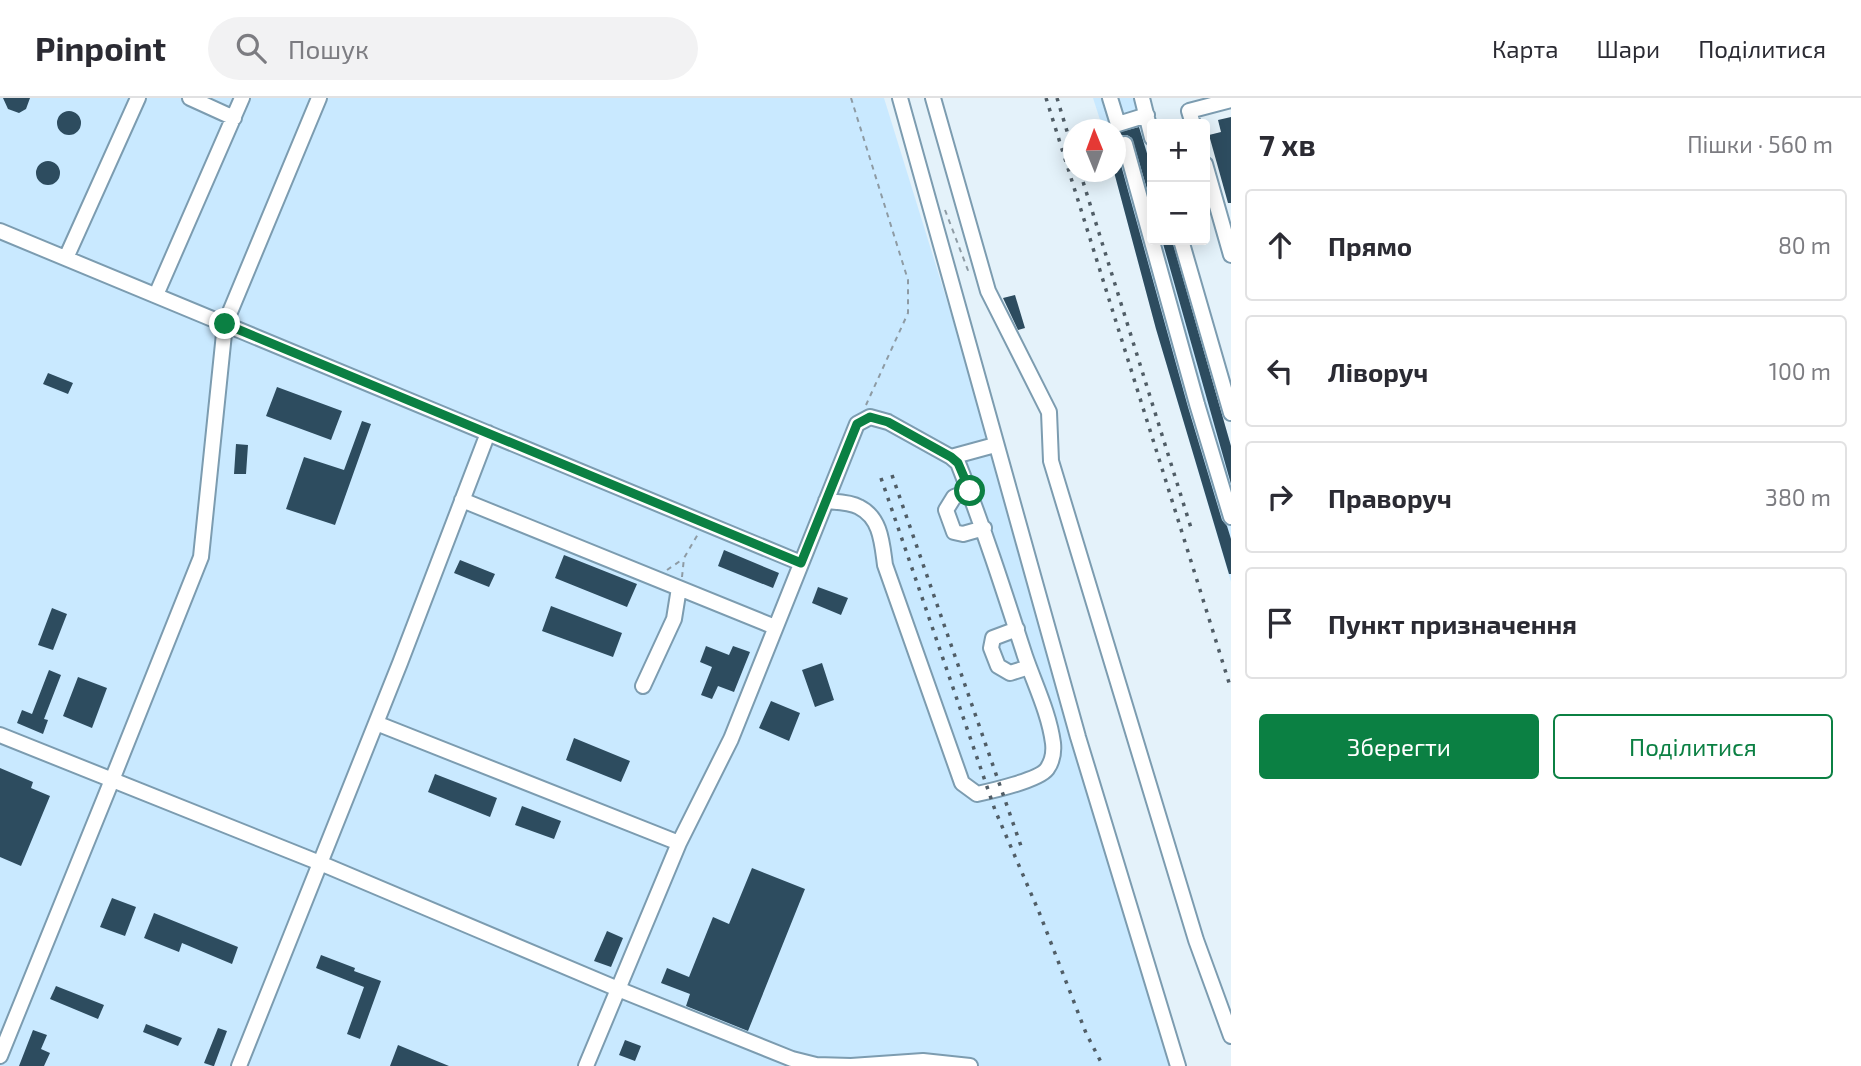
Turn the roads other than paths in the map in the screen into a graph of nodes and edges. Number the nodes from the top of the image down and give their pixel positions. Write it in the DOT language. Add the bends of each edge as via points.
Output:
graph roads {
  1 [pos="138,98"];
  2 [pos="190,98"];
  3 [pos="242,98"];
  4 [pos="319,98"];
  5 [pos="900,98"];
  6 [pos="933,98"];
  7 [pos="1110,98"];
  8 [pos="1142,98"];
  9 [pos="1231,100"];
  10 [pos="1147,115"];
  11 [pos="234,118"];
  12 [pos="1148,119"];
  13 [pos="1191,119"];
  14 [pos="1126,148"];
  15 [pos="1210,182"];
  16 [pos="0,231"];
  17 [pos="1182,245"];
  18 [pos="1231,255"];
  19 [pos="66,258"];
  20 [pos="156,295"];
  21 [pos="225,324"];
  22 [pos="1231,413"];
  23 [pos="488,433"];
  24 [pos="995,445"];
  25 [pos="951,457"];
  26 [pos="970,491"];
  27 [pos="462,500"];
  28 [pos="826,501"];
  29 [pos="1231,517"];
  30 [pos="984,528"];
  31 [pos="801,563"];
  32 [pos="678,588"];
  33 [pos="775,627"];
  34 [pos="1017,629"];
  35 [pos="1029,667"];
  36 [pos="643,686"];
  37 [pos="376,723"];
  38 [pos="0,735"];
  39 [pos="112,780"];
  40 [pos="679,843"];
  41 [pos="320,863"];
  42 [pos="618,989"];
  43 [pos="1231,1036"];
  44 [pos="0,1056"];
  45 [pos="239,1066"];
  46 [pos="586,1066"];
  47 [pos="970,1066"];
  48 [pos="1178,1066"];
  1 -- 19 [label="street"];
  2 -- 11 [label="street"];
  3 -- 11 [label="street"];
  4 -- 21 [label="street"];
  5 -- 24 [label="street"];
  6 -- 43 [label="street" via="988,291 1049,412 1051,461 1196,940"];
  7 -- 10 [label="street" via="1118,124"];
  8 -- 10 [label="street"];
  9 -- 13 [label="street" via="1189,111"];
  10 -- 12 [label="street"];
  11 -- 20 [label="street"];
  14 -- 29 [label="street"];
  15 -- 18 [label="street"];
  16 -- 19 [label="street"];
  17 -- 22 [label="street"];
  19 -- 20 [label="street"];
  20 -- 21 [label="street"];
  21 -- 23 [label="street"];
  21 -- 39 [label="street" via="201,557"];
  23 -- 27 [label="street"];
  23 -- 31 [label="street"];
  24 -- 25 [label="street"];
  24 -- 48 [label="street"];
  25 -- 26 [label="street"];
  25 -- 28 [label="street" via="870,417 857,424"];
  26 -- 30 [label="street"];
  26 -- 30 [label="street" via="954,497 946,510 954,532"];
  27 -- 32 [label="street"];
  27 -- 37 [label="street"];
  28 -- 31 [label="street"];
  28 -- 35 [label="street" via="857,505 875,522 885,565 962,783 977,794 1046,771 1052,759 1053,745"];
  30 -- 34 [label="street"];
  31 -- 33 [label="street"];
  32 -- 33 [label="street"];
  32 -- 36 [label="street" via="674,619"];
  33 -- 40 [label="street" via="731,739"];
  34 -- 35 [label="street"];
  34 -- 35 [label="street" via="993,638 991,648 998,666 1010,673"];
  37 -- 40 [label="street"];
  37 -- 41 [label="street"];
  38 -- 39 [label="street"];
  39 -- 41 [label="street"];
  39 -- 44 [label="street"];
  40 -- 42 [label="street"];
  41 -- 42 [label="street"];
  41 -- 45 [label="street"];
  42 -- 46 [label="street"];
  42 -- 47 [label="street" via="816,1065 923,1061"];
}
